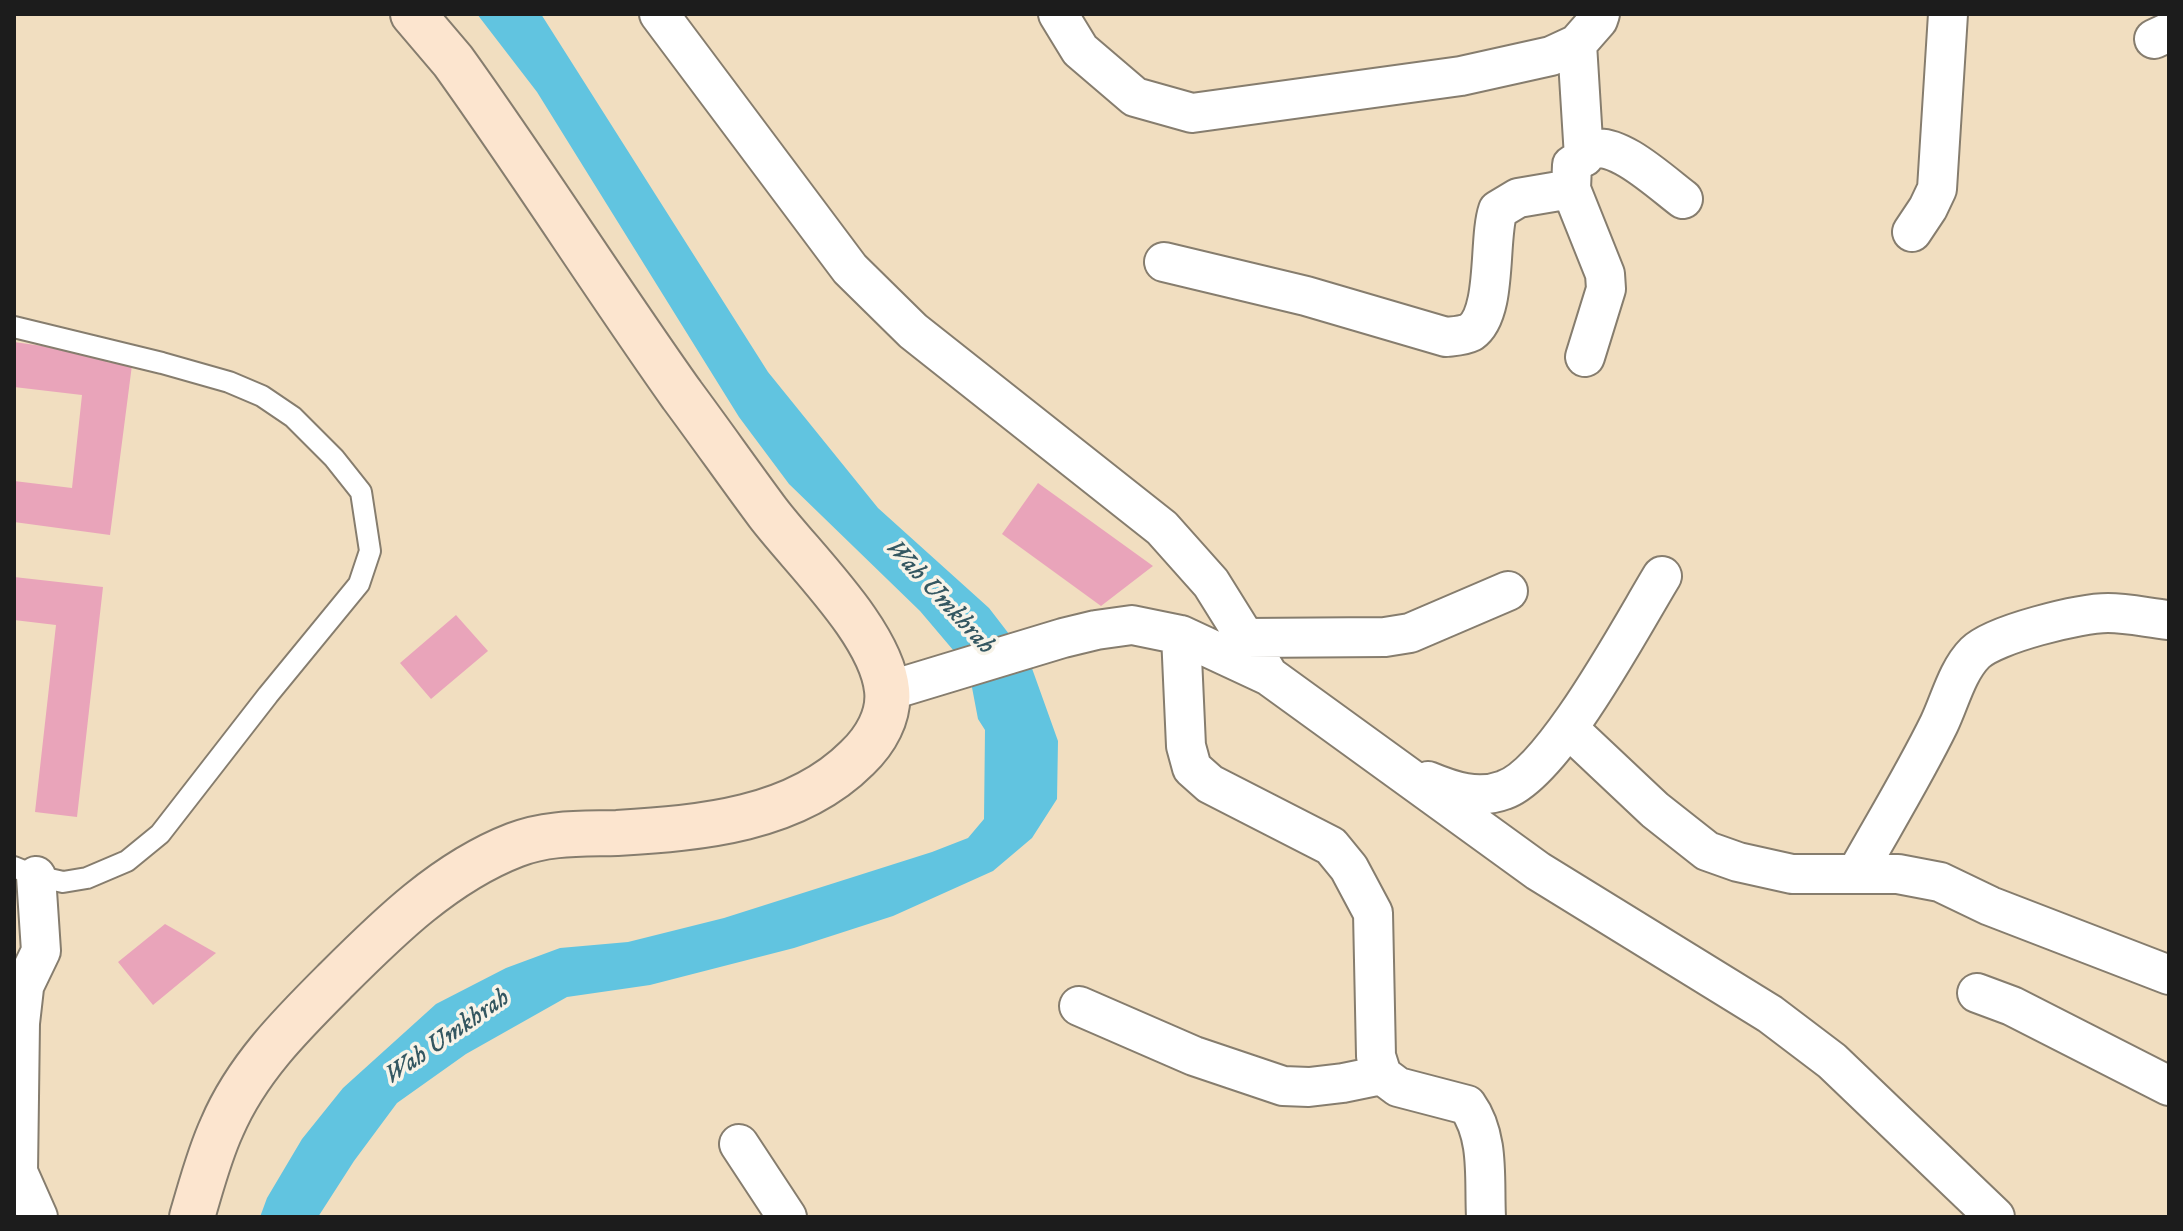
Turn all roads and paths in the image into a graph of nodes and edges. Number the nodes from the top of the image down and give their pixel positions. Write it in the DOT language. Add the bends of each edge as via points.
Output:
graph roads {
  1 [pos="413,14"];
  2 [pos="659,14"];
  3 [pos="1058,14"];
  4 [pos="1600,14"];
  5 [pos="1948,14"];
  6 [pos="1577,44"];
  7 [pos="1578,173"];
  8 [pos="1683,199"];
  9 [pos="1912,232"];
  10 [pos="1164,262"];
  11 [pos="14,327"];
  12 [pos="1585,357"];
  13 [pos="1662,576"];
  14 [pos="1508,591"];
  15 [pos="2169,620"];
  16 [pos="1181,635"];
  17 [pos="1246,638"];
  18 [pos="1269,676"];
  19 [pos="888,691"];
  20 [pos="1569,729"];
  21 [pos="1395,768"];
  22 [pos="25,871"];
  23 [pos="1856,874"];
  24 [pos="2169,975"];
  25 [pos="1977,993"];
  26 [pos="19,997"];
  27 [pos="1079,1006"];
  28 [pos="1382,1075"];
  29 [pos="2169,1086"];
  30 [pos="739,1144"];
  31 [pos="38,1217"];
  32 [pos="192,1217"];
  33 [pos="787,1217"];
  34 [pos="1486,1217"];
  35 [pos="1995,1217"];
  1 -- 19 [label="street" via="462,74 770,516 845,604 877,657"];
  2 -- 17 [label="street" via="850,269 913,331 1162,528 1211,583"];
  3 -- 6 [label="street" via="1080,50 1135,97 1192,113 1461,76 1551,56"];
  4 -- 6 [label="street"];
  5 -- 9 [label="street" via="1937,189"];
  6 -- 7 [label="street"];
  7 -- 8 [label="street" via="1594,149 1607,147"];
  7 -- 10 [label="street" via="1498,210 1483,311 1474,330 1462,336 1446,337"];
  7 -- 12 [label="street" via="1606,289"];
  11 -- 22 [label="lane" via="162,363 262,396 293,417 361,492 370,551 359,584 160,834 127,861 87,878 63,882"];
  13 -- 20 [label="street"];
  14 -- 17 [label="street" via="1410,633"];
  15 -- 23 [label="street" via="2107,613 2083,616 2005,637 1975,652"];
  16 -- 18 [label="street"];
  16 -- 19 [label="street" via="1132,625 1096,630"];
  16 -- 28 [label="street" via="1186,746 1192,768 1210,784 1331,846 1373,913 1376,1056"];
  17 -- 18 [label="street"];
  18 -- 21 [label="street"];
  19 -- 32 [label="street" via="871,745 840,775 806,797 768,812 675,829 556,834 515,845 429,894 373,943 257,1066 222,1126"];
  20 -- 21 [label="street" via="1526,778 1484,795 1452,791"];
  20 -- 23 [label="street" via="1707,851 1792,874"];
  21 -- 35 [label="street" via="1538,871 1770,1014 1832,1061"];
  22 -- 26 [label="street" via="41,951"];
  23 -- 24 [label="street" via="1940,882"];
  25 -- 29 [label="street"];
  26 -- 31 [label="street" via="18,1172"];
  27 -- 28 [label="street" via="1194,1056 1283,1086"];
  28 -- 34 [label="street" via="1398,1087 1467,1105 1483,1140"];
  30 -- 33 [label="street"];
}
